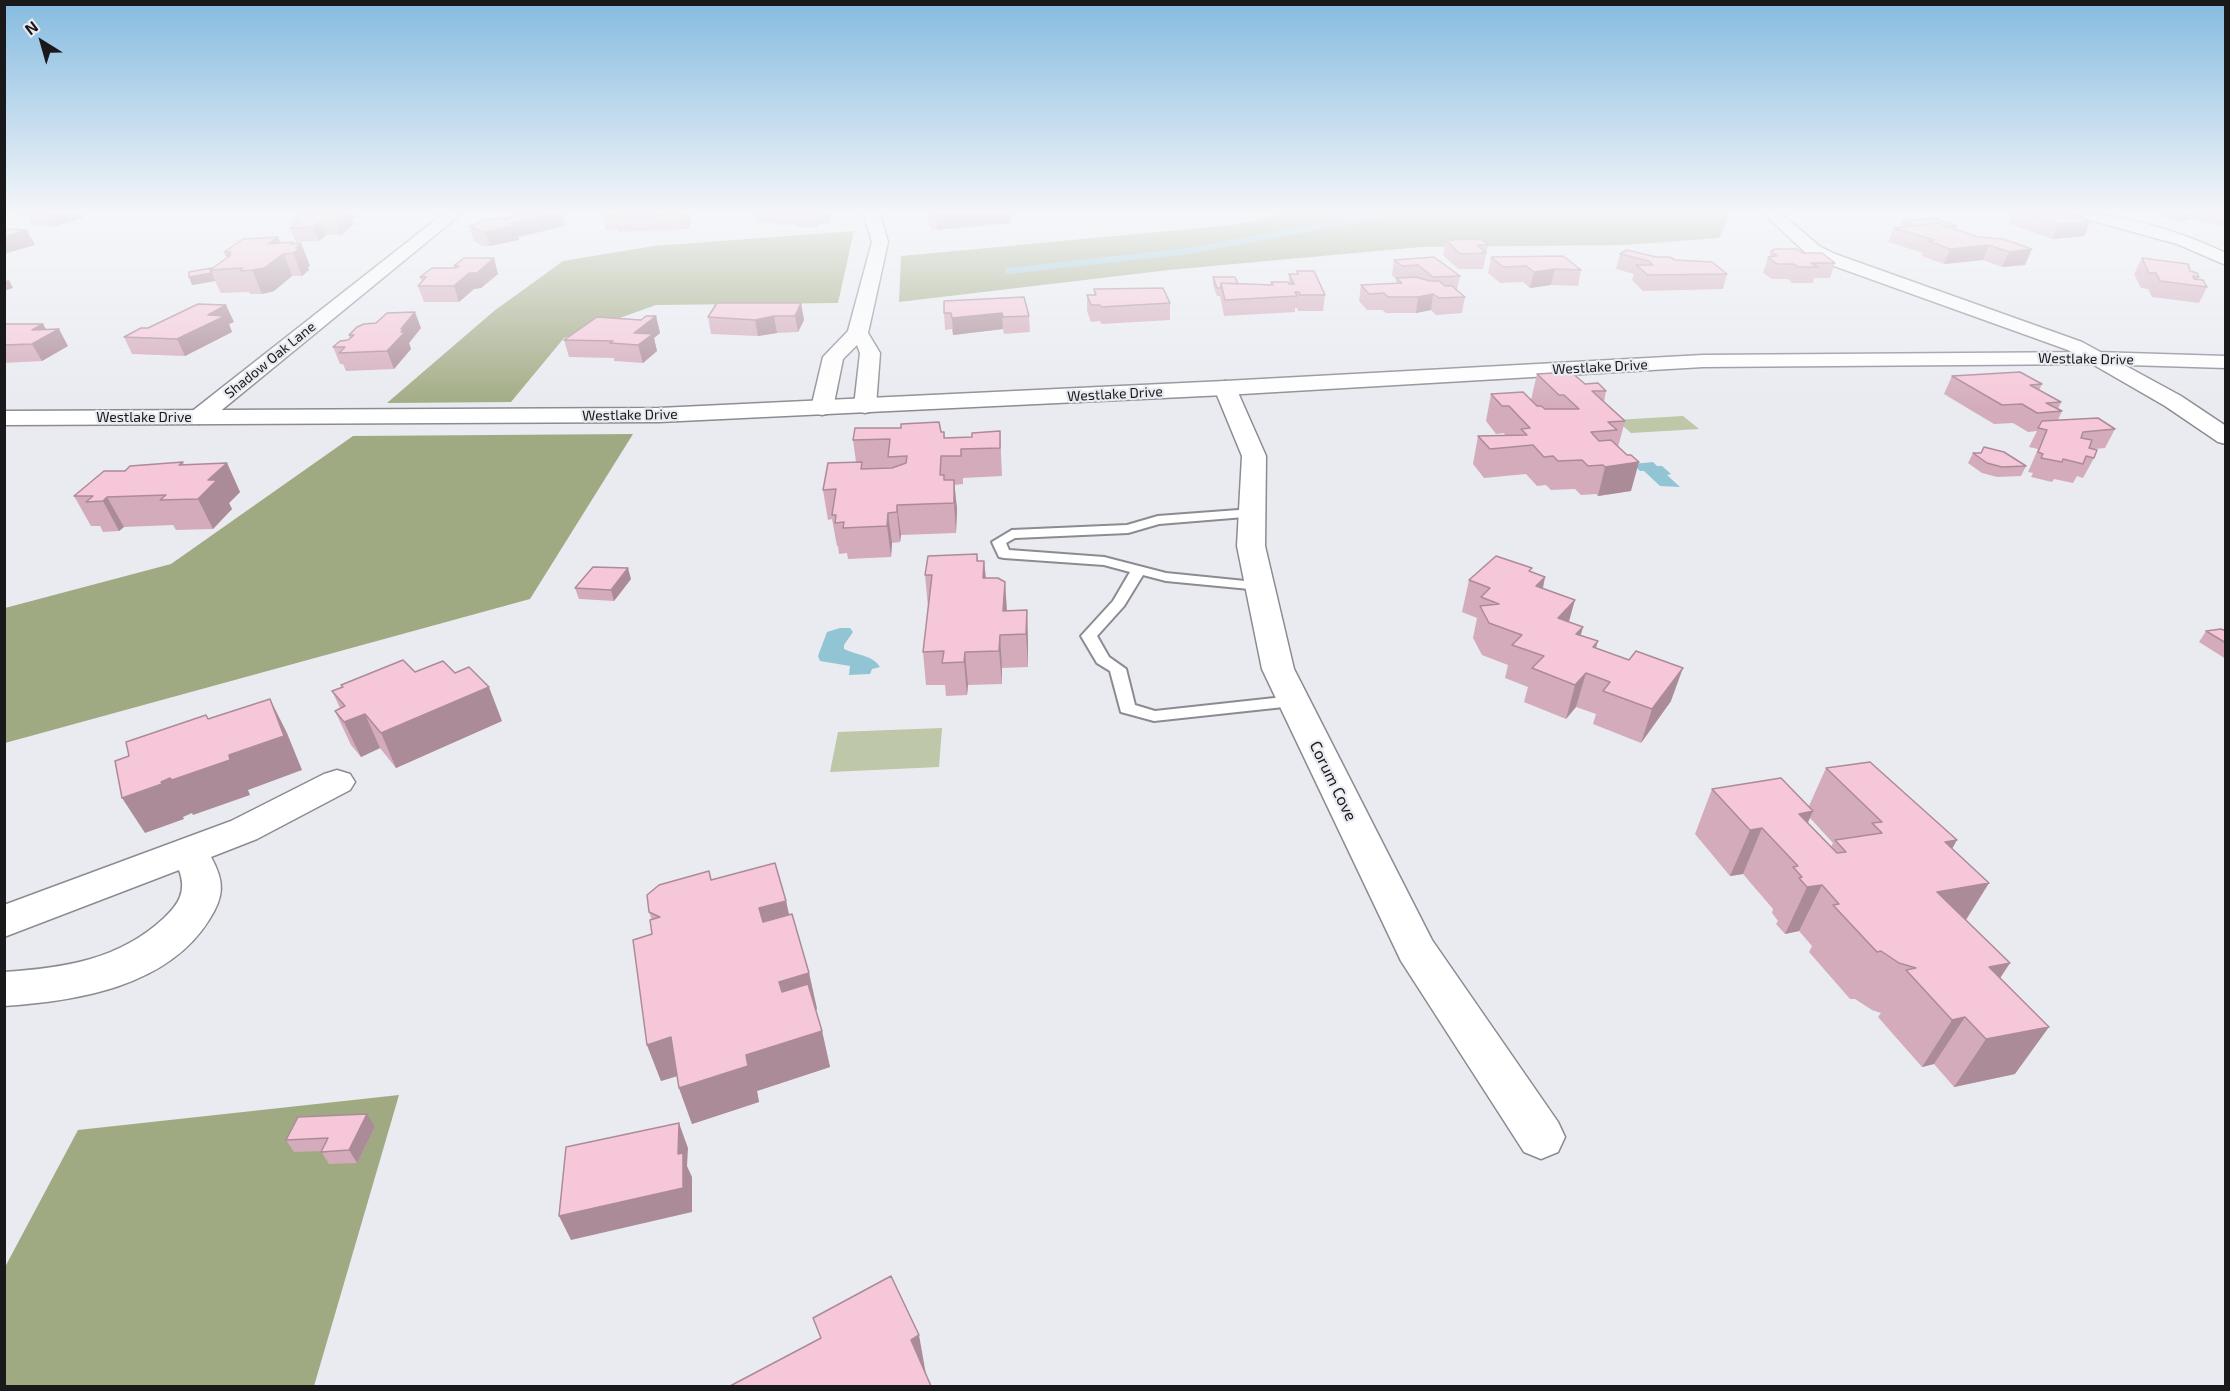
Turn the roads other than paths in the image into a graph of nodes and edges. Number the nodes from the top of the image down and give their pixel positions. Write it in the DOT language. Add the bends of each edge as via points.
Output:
graph roads {
  1 [pos="372,279"];
  2 [pos="871,279"];
  3 [pos="1889,279"];
  4 [pos="858,333"];
  5 [pos="2095,358"];
  6 [pos="2226,362"];
  7 [pos="1225,388"];
  8 [pos="865,406"];
  9 [pos="822,408"];
  10 [pos="200,417"];
  11 [pos="4,418"];
  12 [pos="2226,437"];
  13 [pos="1252,513"];
  14 [pos="1138,571"];
  15 [pos="1260,586"];
  16 [pos="1293,700"];
  17 [pos="337,782"];
  18 [pos="188,852"];
  19 [pos="4,922"];
  20 [pos="4,989"];
  21 [pos="1541,1137"];
  1 -- 10 [label="street, Shadow Oak Lane"];
  2 -- 4 [label="street"];
  3 -- 5 [label="street" via="2032,329"];
  4 -- 8 [label="street" via="870,353"];
  4 -- 9 [label="street" via="833,357"];
  5 -- 6 [label="street, Westlake Drive"];
  5 -- 7 [label="street, Westlake Drive" via="1703,361"];
  5 -- 12 [label="street" via="2173,401"];
  7 -- 8 [label="street, Westlake Drive"];
  7 -- 13 [label="street, Corum Cove" via="1254,456"];
  8 -- 9 [label="street, Westlake Drive"];
  9 -- 10 [label="street, Westlake Drive" via="564,416"];
  10 -- 11 [label="street, Westlake Drive"];
  13 -- 14 [label="lane" via="1158,520 1128,529 1097,532 1012,534 999,542 1004,554 1104,561"];
  13 -- 15 [label="street, Corum Cove" via="1251,546"];
  14 -- 15 [label="lane"];
  14 -- 16 [label="lane" via="1119,603 1089,636 1103,660 1118,669 1127,708 1154,717"];
  15 -- 16 [label="street, Corum Cove" via="1278,669"];
  16 -- 21 [label="street, Corum Cove" via="1416,950"];
  17 -- 18 [label="street" via="244,830"];
  18 -- 19 [label="street"];
  18 -- 20 [label="street" via="201,870 204,894 196,910 154,952 122,969 77,980"];
}
